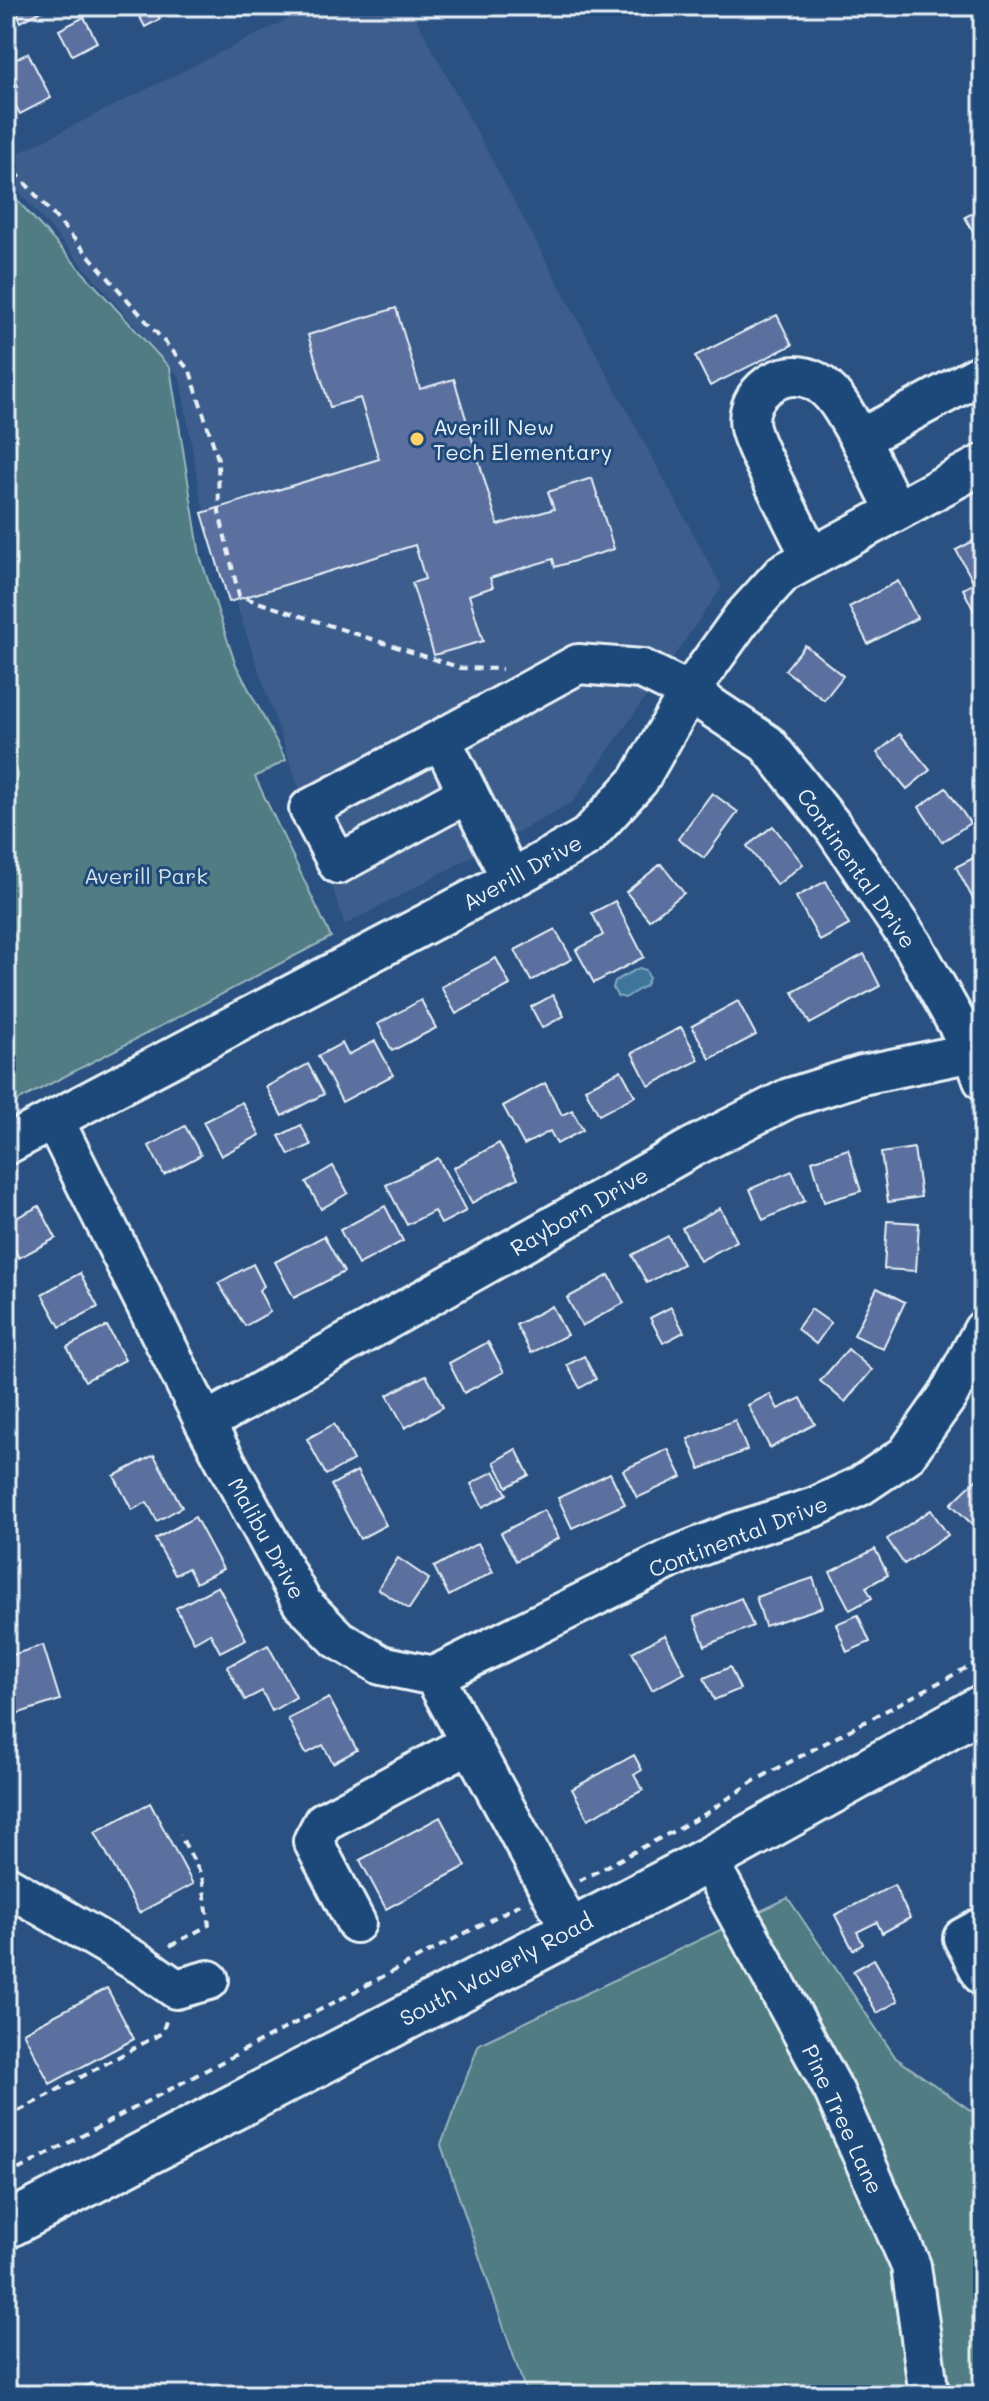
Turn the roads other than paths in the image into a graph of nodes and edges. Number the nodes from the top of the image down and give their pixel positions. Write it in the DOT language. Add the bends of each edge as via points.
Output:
graph roads {
  1 [pos="983,373"];
  2 [pos="860,439"];
  3 [pos="983,464"];
  4 [pos="896,511"];
  5 [pos="811,557"];
  6 [pos="689,692"];
  7 [pos="441,739"];
  8 [pos="468,793"];
  9 [pos="511,879"];
  10 [pos="978,1066"];
  11 [pos="54,1120"];
  12 [pos="6,1145"];
  13 [pos="983,1330"];
  14 [pos="205,1423"];
  15 [pos="434,1676"];
  16 [pos="981,1712"];
  17 [pos="470,1743"];
  18 [pos="708,1860"];
  19 [pos="6,1885"];
  20 [pos="356,1923"];
  21 [pos="983,1927"];
  22 [pos="571,1930"];
  23 [pos="983,1976"];
  24 [pos="209,1980"];
  25 [pos="6,2226"];
  26 [pos="929,2395"];
  1 -- 2 [label="street"];
  2 -- 4 [label="street"];
  2 -- 5 [label="street" via="834,396 798,375 768,386 750,408 750,428"];
  3 -- 4 [label="street, Averill Drive"];
  4 -- 5 [label="street, Averill Drive"];
  5 -- 6 [label="street, Averill Drive" via="772,584"];
  6 -- 7 [label="street, Continental Drive" via="642,669 578,664"];
  6 -- 9 [label="street, Averill Drive" via="639,780 587,837"];
  6 -- 10 [label="street, Continental Drive" via="767,744 834,828 913,945"];
  7 -- 8 [label="street"];
  7 -- 8 [label="street, Continental Drive" via="309,809 338,864"];
  8 -- 9 [label="street"];
  9 -- 11 [label="street, Averill Drive"];
  10 -- 14 [label="street, Rayborn Drive" via="862,1075 789,1098"];
  11 -- 12 [label="street, Averill Drive"];
  11 -- 14 [label="street, Malibu Drive"];
  13 -- 15 [label="street, Continental Drive" via="947,1397 906,1455 860,1486 678,1555"];
  14 -- 15 [label="street, Malibu Drive" via="302,1603 338,1639 381,1665"];
  15 -- 17 [label="street"];
  16 -- 18 [label="main road, South Waverly Road"];
  17 -- 20 [label="street" via="323,1822 313,1841"];
  17 -- 22 [label="street"];
  18 -- 22 [label="main road, South Waverly Road"];
  18 -- 26 [label="street, Pine Tree Lane" via="834,2091 911,2266"];
  19 -- 24 [label="street" via="176,1989"];
  21 -- 23 [label="street" via="963,1938"];
  22 -- 25 [label="main road, South Waverly Road"];
}
